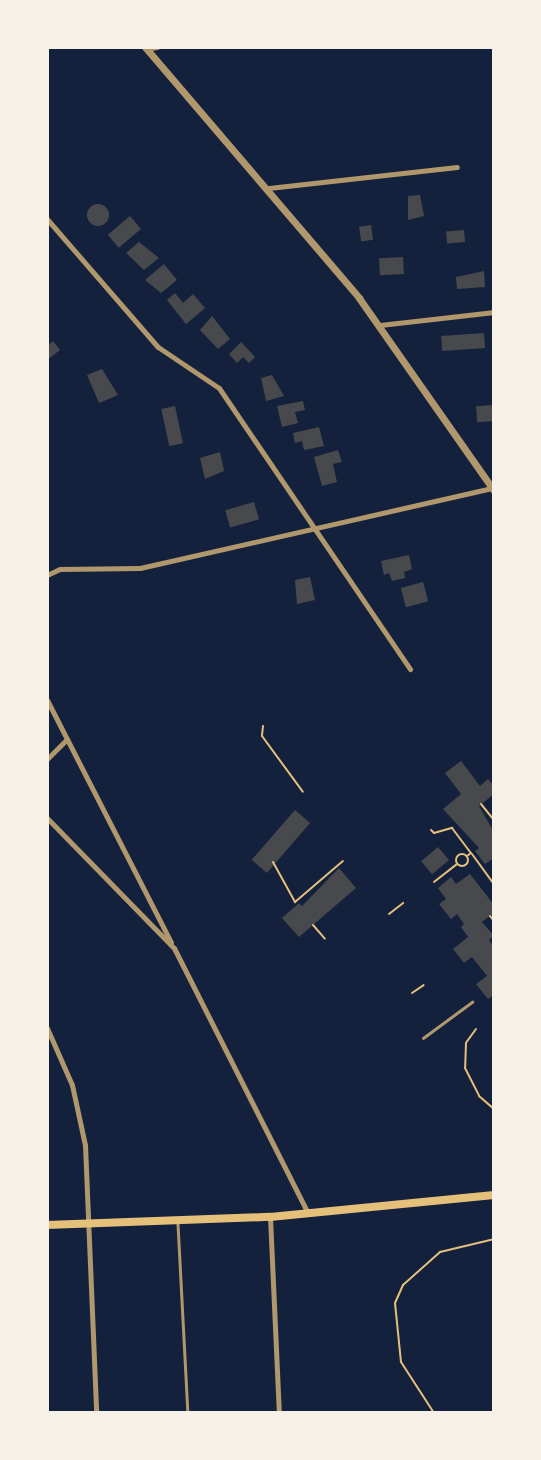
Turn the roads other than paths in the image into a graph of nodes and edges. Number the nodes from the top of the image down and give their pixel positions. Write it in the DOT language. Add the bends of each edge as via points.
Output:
graph roads {
  1 [pos="157,47"];
  2 [pos="146,48"];
  3 [pos="457,167"];
  4 [pos="269,188"];
  5 [pos="47,219"];
  6 [pos="494,313"];
  7 [pos="380,325"];
  8 [pos="493,489"];
  9 [pos="313,525"];
  10 [pos="47,575"];
  11 [pos="410,669"];
  12 [pos="47,700"];
  13 [pos="67,739"];
  14 [pos="47,759"];
  15 [pos="47,818"];
  16 [pos="174,948"];
  17 [pos="472,1002"];
  18 [pos="47,1028"];
  19 [pos="423,1038"];
  20 [pos="494,1195"];
  21 [pos="308,1213"];
  22 [pos="270,1216"];
  23 [pos="178,1220"];
  24 [pos="87,1223"];
  25 [pos="47,1225"];
  26 [pos="96,1413"];
  27 [pos="187,1413"];
  28 [pos="279,1413"];
  1 -- 2 [label="street"];
  2 -- 4 [label="street"];
  3 -- 4 [label="street"];
  4 -- 7 [label="street"];
  5 -- 9 [label="street" via="158,347 219,388"];
  6 -- 7 [label="street"];
  7 -- 8 [label="street"];
  8 -- 9 [label="street"];
  9 -- 10 [label="street" via="140,568 60,569"];
  9 -- 11 [label="street"];
  12 -- 13 [label="street"];
  13 -- 14 [label="street"];
  13 -- 16 [label="street"];
  15 -- 16 [label="street"];
  16 -- 21 [label="street"];
  17 -- 19 [label="lane"];
  18 -- 24 [label="street" via="72,1085 82,1127"];
  20 -- 21 [label="main road"];
  21 -- 22 [label="main road"];
  22 -- 23 [label="main road"];
  22 -- 28 [label="street"];
  23 -- 24 [label="main road"];
  23 -- 27 [label="lane"];
  24 -- 25 [label="main road"];
  24 -- 26 [label="street"];
}
